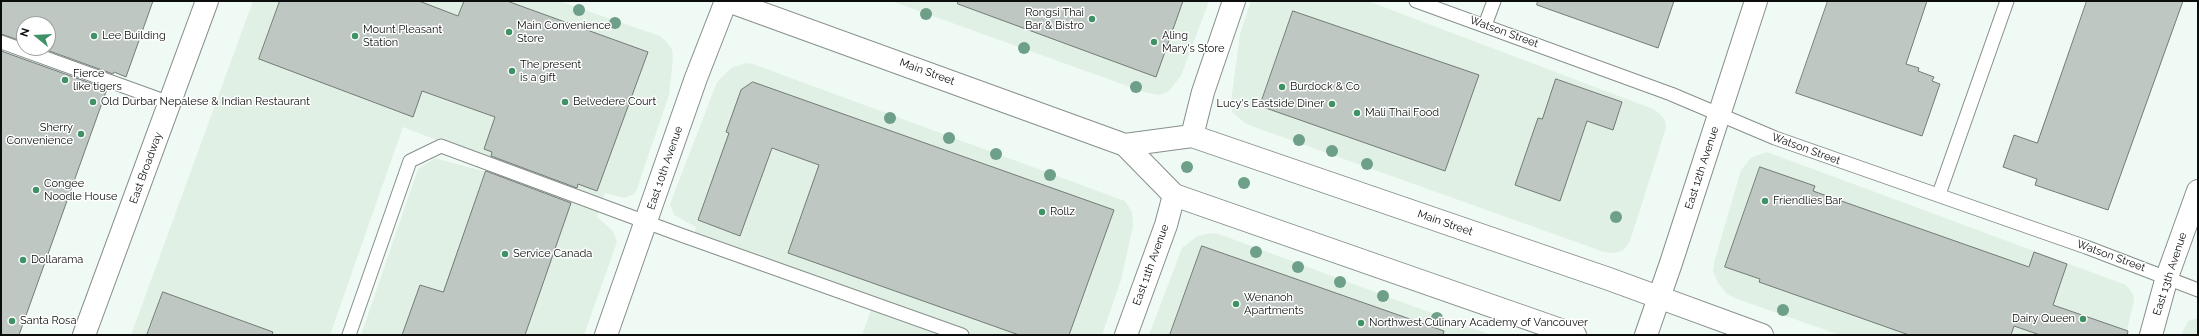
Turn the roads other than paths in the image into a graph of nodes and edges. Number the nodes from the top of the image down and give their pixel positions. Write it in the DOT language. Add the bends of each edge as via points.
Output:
graph roads {
  1 [pos="207,1"];
  2 [pos="727,1"];
  3 [pos="1234,1"];
  4 [pos="1416,1"];
  5 [pos="1494,1"];
  6 [pos="1756,1"];
  7 [pos="2007,1"];
  8 [pos="1485,25"];
  9 [pos="1,42"];
  10 [pos="170,103"];
  11 [pos="1719,114"];
  12 [pos="1192,136"];
  13 [pos="1125,145"];
  14 [pos="2198,191"];
  15 [pos="1939,194"];
  16 [pos="1174,195"];
  17 [pos="646,222"];
  18 [pos="2167,277"];
  19 [pos="2198,290"];
  20 [pos="1659,298"];
  21 [pos="84,335"];
  22 [pos="349,335"];
  23 [pos="606,335"];
  24 [pos="962,335"];
  25 [pos="1126,335"];
  26 [pos="1575,335"];
  27 [pos="1646,335"];
  28 [pos="1762,335"];
  29 [pos="2151,335"];
  1 -- 10 [label="main road, East Broadway"];
  2 -- 13 [label="main road, Main Street"];
  2 -- 17 [label="main road, East 10th Avenue" via="696,78"];
  3 -- 12 [label="main road" via="1203,92"];
  4 -- 8 [label="lane, Watson Street"];
  5 -- 8 [label="lane"];
  6 -- 11 [label="main road, East 12th Avenue"];
  7 -- 15 [label="lane"];
  8 -- 11 [label="lane, Watson Street"];
  9 -- 10 [label="lane"];
  10 -- 21 [label="main road, East Broadway"];
  11 -- 15 [label="lane, Watson Street" via="1775,138 1913,188"];
  11 -- 20 [label="main road, East 12th Avenue"];
  12 -- 13 [label="main road, Main Street"];
  12 -- 20 [label="main road, Main Street"];
  13 -- 16 [label="main road, Main Street"];
  14 -- 18 [label="main road, East 13th Avenue"];
  15 -- 18 [label="lane, Watson Street"];
  16 -- 25 [label="main road, East 11th Avenue" via="1166,225"];
  16 -- 26 [label="main road, Main Street"];
  17 -- 22 [label="lane" via="441,146 410,161"];
  17 -- 23 [label="main road, East 10th Avenue"];
  17 -- 24 [label="lane"];
  18 -- 19 [label="lane, Watson Street"];
  18 -- 29 [label="main road, East 13th Avenue"];
  20 -- 27 [label="main road, East 12th Avenue"];
  20 -- 28 [label="main road, Main Street"];
}
